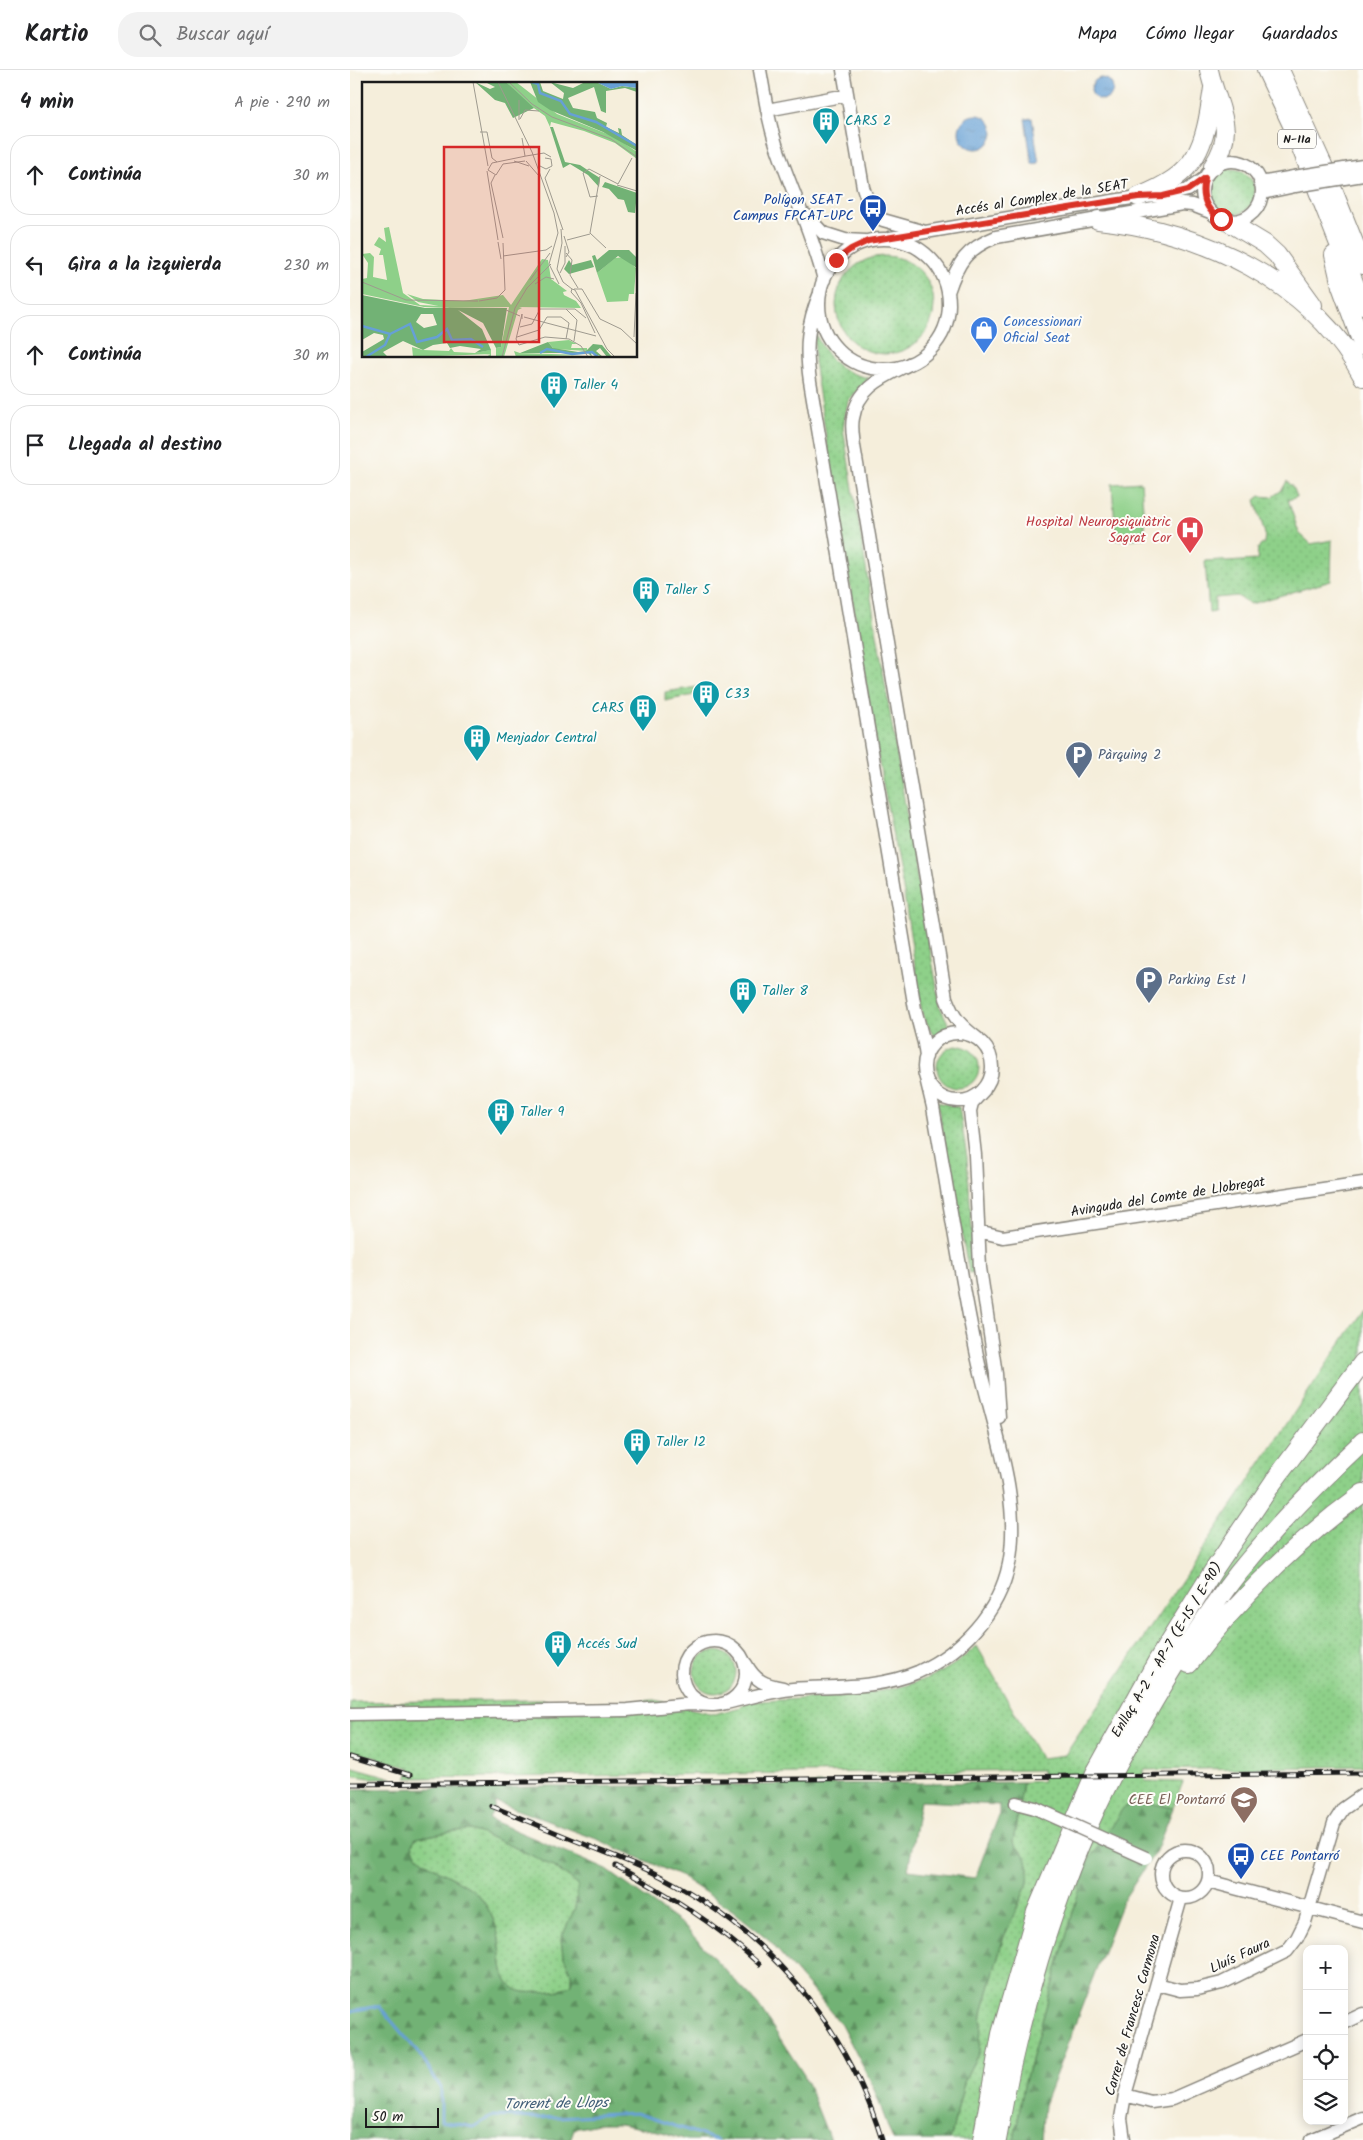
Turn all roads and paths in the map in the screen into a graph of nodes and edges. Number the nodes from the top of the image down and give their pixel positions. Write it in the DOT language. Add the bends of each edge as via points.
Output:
graph roads {
  1 [pos="760,70"];
  2 [pos="843,70"];
  3 [pos="1209,70"];
  4 [pos="1266,70"];
  5 [pos="1280,70"];
  6 [pos="1213,88"];
  7 [pos="847,95"];
  8 [pos="767,110"];
  9 [pos="1323,166"];
  10 [pos="1363,166"];
  11 [pos="1209,172"];
  12 [pos="1363,175"];
  13 [pos="1294,181"];
  14 [pos="1261,188"];
  15 [pos="1138,197"];
  16 [pos="1326,210"];
  17 [pos="803,212"];
  18 [pos="1210,212"];
  19 [pos="1098,220"];
  20 [pos="1227,221"];
  21 [pos="924,232"];
  22 [pos="1363,235"];
  23 [pos="881,239"];
  24 [pos="868,241"];
  25 [pos="1363,265"];
  26 [pos="824,280"];
  27 [pos="948,292"];
  28 [pos="820,293"];
  29 [pos="1363,305"];
  30 [pos="1330,330"];
  31 [pos="1363,346"];
  32 [pos="911,364"];
  33 [pos="1363,377"];
  34 [pos="978,1039"];
  35 [pos="926,1057"];
  36 [pos="926,1078"];
  37 [pos="984,1090"];
  38 [pos="1363,1183"];
  39 [pos="978,1231"];
  40 [pos="1363,1362"];
  41 [pos="1363,1441"];
  42 [pos="1001,1450"];
  43 [pos="1363,1493"];
  44 [pos="743,1657"];
  45 [pos="683,1682"];
  46 [pos="791,1689"];
  47 [pos="716,1704"];
  48 [pos="656,1707"];
  49 [pos="350,1714"];
  50 [pos="1134,1736"];
  51 [pos="1363,1795"];
  52 [pos="1016,1803"];
  53 [pos="1162,1866"];
  54 [pos="1208,1881"];
  55 [pos="1181,1898"];
  56 [pos="1309,1908"];
  57 [pos="1363,1922"];
  58 [pos="1157,1984"];
  59 [pos="1363,2014"];
  60 [pos="1348,2021"];
  61 [pos="1303,2042"];
  62 [pos="1125,2095"];
  63 [pos="1363,2118"];
  64 [pos="982,2140"];
  65 [pos="998,2140"];
  66 [pos="1124,2140"];
  67 [pos="1311,2140"];
  1 -- 8 [label="street"];
  2 -- 7 [label="street"];
  3 -- 6 [label="highway"];
  4 -- 16 [label="highway, N-IIa"];
  5 -- 9 [label="highway, N-IIa"];
  6 -- 11 [label="highway" via="1226,130 1222,151"];
  6 -- 15 [label="highway" via="1202,144 1194,158 1182,175"];
  7 -- 8 [label="street"];
  7 -- 21 [label="street" via="862,187 870,208 883,220"];
  8 -- 17 [label="street" via="778,152"];
  9 -- 22 [label="highway"];
  9 -- 25 [label="highway, N-IIa"];
  10 -- 13 [label="street, bridge"];
  11 -- 14 [label="street, Accés al Complex de la SEAT" via="1221,162 1245,162 1257,173"];
  11 -- 15 [label="street, Accés al Complex de la SEAT" via="1188,190"];
  11 -- 18 [label="street" via="1203,196"];
  12 -- 13 [label="street, bridge"];
  13 -- 14 [label="street"];
  14 -- 20 [label="street" via="1259,205 1251,215 1240,221"];
  15 -- 21 [label="street, Accés al Complex de la SEAT"];
  16 -- 29 [label="highway, N-IIa"];
  16 -- 31 [label="highway" via="1342,286"];
  17 -- 24 [label="street" via="823,233 845,240"];
  17 -- 26 [label="street"];
  18 -- 19 [label="street, Accés al Complex de la SEAT" via="1182,204"];
  18 -- 20 [label="street, Accés al Complex de la SEAT"];
  19 -- 27 [label="street, Accés al Complex de la SEAT" via="1011,234 981,243 960,262"];
  19 -- 30 [label="highway" via="1160,230 1240,261 1280,286"];
  20 -- 30 [label="highway" via="1277,255"];
  21 -- 23 [label="street, Accés al Complex de la SEAT"];
  23 -- 24 [label="street"];
  23 -- 27 [label="street" via="913,246 930,257 942,273"];
  24 -- 26 [label="street" via="836,260"];
  26 -- 28 [label="street"];
  27 -- 32 [label="street" via="949,313 942,334 929,351"];
  28 -- 32 [label="street" via="820,316 838,350 871,368"];
  28 -- 35 [label="street" via="808,328 806,355 915,1009"];
  30 -- 33 [label="highway"];
  32 -- 34 [label="street" via="878,379 862,393 853,418 854,446 946,998 956,1020"];
  34 -- 35 [label="street" via="968,1034 947,1035 930,1048"];
  34 -- 37 [label="street" via="986,1047 993,1069"];
  35 -- 36 [label="street"];
  36 -- 37 [label="street" via="936,1092 951,1101 974,1098"];
  36 -- 42 [label="street" via="978,1359"];
  37 -- 39 [label="street" via="972,1103 970,1111"];
  38 -- 39 [label="street, Avinguda del Comte de Llobregat" via="1003,1237"];
  39 -- 42 [label="street" via="980,1268 996,1374"];
  40 -- 64 [label="highway, Enllaç A-2 - AP-7 (E-15 / E-90)" via="1274,1481 1213,1571 1156,1661 1099,1766 1036,1912 1001,2034"];
  41 -- 50 [label="highway, Enllaç A-2 - AP-7 (E-15 / E-90)" via="1310,1491 1238,1574 1176,1663"];
  42 -- 46 [label="street" via="1013,1521 1012,1545 1001,1589 976,1630 939,1660 898,1679 858,1686"];
  43 -- 50 [label="highway" via="1302,1542 1235,1608"];
  44 -- 45 [label="street" via="726,1643 716,1640 704,1642 694,1647 683,1662"];
  44 -- 46 [label="street" via="758,1681 768,1686"];
  44 -- 47 [label="street" via="744,1686 731,1700"];
  45 -- 47 [label="street" via="694,1698"];
  45 -- 48 [label="street" via="677,1696"];
  46 -- 47 [label="street"];
  47 -- 48 [label="street"];
  48 -- 49 [label="street"];
  50 -- 65 [label="highway, Enllaç A-2 - AP-7 (E-15 / E-90)" via="1107,1786 1051,1922 1023,2019"];
  51 -- 56 [label="street, Lluís Faura" via="1343,1809 1334,1822"];
  52 -- 53 [label="street, bridge" via="1035,1808"];
  53 -- 54 [label="street" via="1180,1850 1196,1852 1207,1864"];
  53 -- 55 [label="street" via="1160,1874 1164,1887"];
  54 -- 55 [label="street" via="1195,1896"];
  54 -- 56 [label="street"];
  55 -- 58 [label="street, Carrer de Francesc Carmona"];
  56 -- 57 [label="street"];
  56 -- 58 [label="street, Lluís Faura" via="1298,1938 1287,1951 1222,1984 1180,1990"];
  58 -- 62 [label="street, Carrer de Francesc Carmona"];
  59 -- 60 [label="street"];
  61 -- 62 [label="street" via="1172,2098 1151,2102"];
  62 -- 66 [label="street, Carrer de Francesc Carmona" via="1121,2118"];
  63 -- 67 [label="street"];
}
